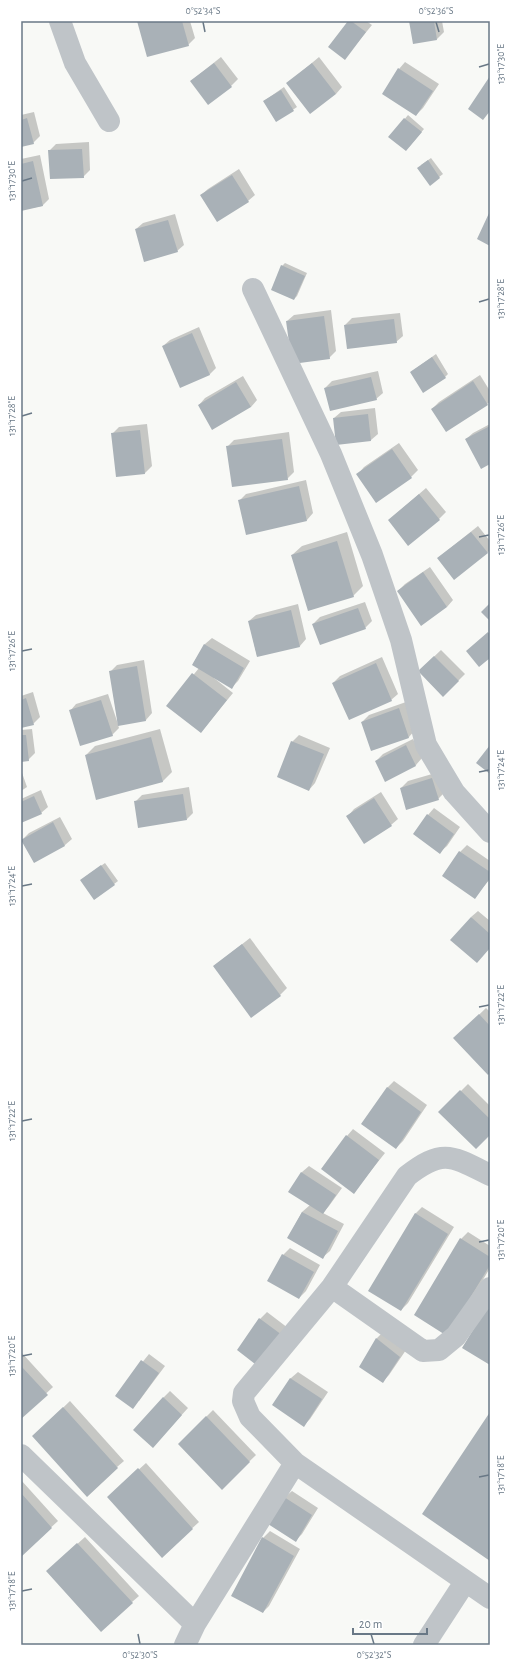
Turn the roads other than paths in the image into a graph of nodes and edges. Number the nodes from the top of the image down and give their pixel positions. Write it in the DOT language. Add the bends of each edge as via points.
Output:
graph roads {
  1 [pos="60,21"];
  2 [pos="109,121"];
  3 [pos="253,289"];
  4 [pos="490,832"];
  5 [pos="490,1175"];
  6 [pos="332,1286"];
  7 [pos="490,1288"];
  8 [pos="21,1455"];
  9 [pos="295,1463"];
  10 [pos="464,1582"];
  11 [pos="490,1598"];
  12 [pos="195,1624"];
  13 [pos="185,1645"];
  14 [pos="424,1645"];
  1 -- 2 [label="street" via="75,64"];
  3 -- 4 [label="street" via="331,454 372,555 401,640 426,745 454,792"];
  5 -- 6 [label="street" via="460,1160 443,1156 423,1163 407,1176"];
  6 -- 7 [label="street" via="423,1351 439,1350 456,1336"];
  6 -- 9 [label="street" via="243,1397 244,1407 250,1416"];
  8 -- 12 [label="street"];
  9 -- 10 [label="street"];
  9 -- 12 [label="street"];
  10 -- 11 [label="street"];
  10 -- 14 [label="street"];
  12 -- 13 [label="street"];
}
